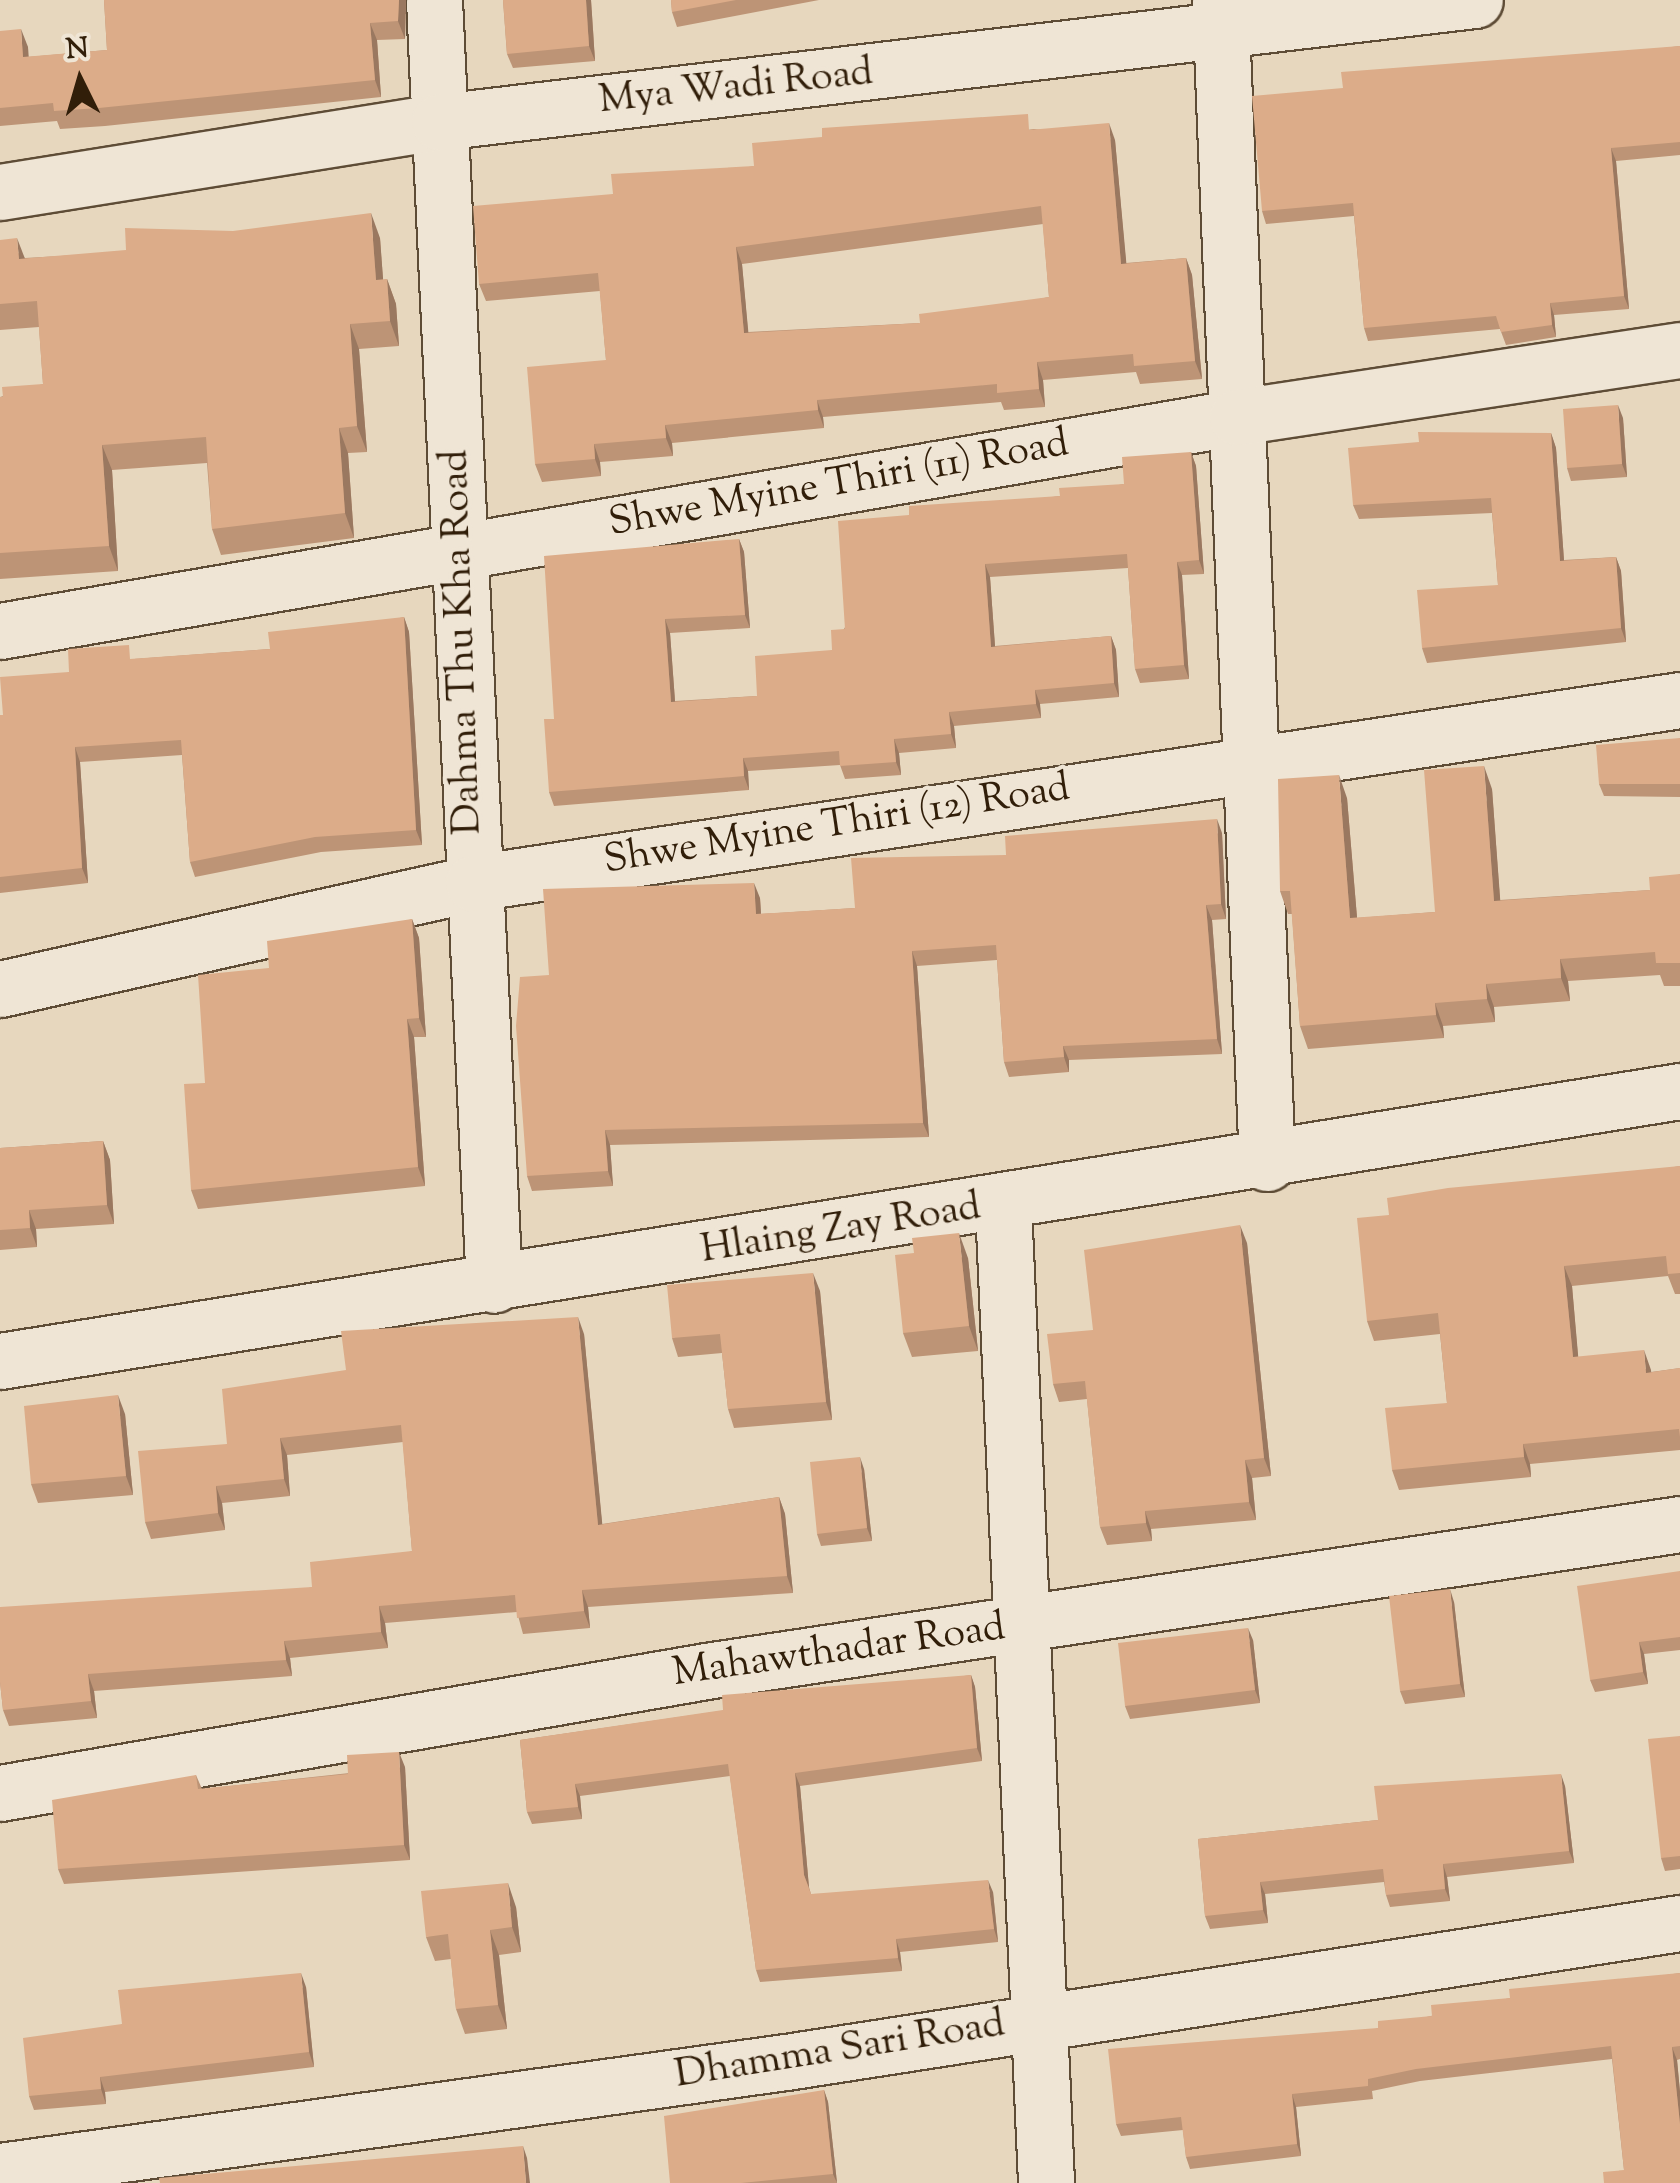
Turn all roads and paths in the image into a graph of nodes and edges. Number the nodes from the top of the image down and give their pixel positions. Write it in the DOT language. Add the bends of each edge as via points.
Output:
graph roads {
  1 [pos="434,0"];
  2 [pos="1475,0"];
  3 [pos="1221,17"];
  4 [pos="439,122"];
  5 [pos="0,192"];
  6 [pos="1680,350"];
  7 [pos="1237,417"];
  8 [pos="460,550"];
  9 [pos="0,631"];
  10 [pos="1680,700"];
  11 [pos="1250,760"];
  12 [pos="473,883"];
  13 [pos="0,989"];
  14 [pos="1680,1091"];
  15 [pos="1266,1163"];
  16 [pos="1002,1205"];
  17 [pos="494,1284"];
  18 [pos="0,1361"];
  19 [pos="1680,1524"];
  20 [pos="1021,1625"];
  21 [pos="0,1793"];
  22 [pos="1680,1924"];
  23 [pos="1036,2019"];
  24 [pos="0,2171"];
  25 [pos="1046,2183"];
  1 -- 4 [label="street, Dahma Thu Kha Road"];
  2 -- 3 [label="street, Mya Wadi Road"];
  3 -- 4 [label="street, Mya Wadi Road"];
  3 -- 7 [label="street"];
  4 -- 5 [label="street, Mya Wadi Road"];
  4 -- 8 [label="street, Dahma Thu Kha Road"];
  6 -- 7 [label="street, Shwe Myine Thiri (11) Road"];
  7 -- 8 [label="street, Shwe Myine Thiri (11) Road"];
  7 -- 11 [label="street"];
  8 -- 9 [label="street, Shwe Myine Thiri (11) Road"];
  8 -- 12 [label="street, Dahma Thu Kha Road"];
  10 -- 11 [label="street, Shwe Myine Thiri (12) Road"];
  11 -- 12 [label="street, Shwe Myine Thiri (12) Road"];
  11 -- 15 [label="street"];
  12 -- 13 [label="street, Shwe Myine Thiri (12) Road"];
  12 -- 17 [label="street, Dahma Thu Kha Road"];
  14 -- 15 [label="street, Hlaing Zay Road"];
  15 -- 16 [label="street, Hlaing Zay Road"];
  16 -- 17 [label="street, Hlaing Zay Road"];
  16 -- 20 [label="street"];
  17 -- 18 [label="street, Hlaing Zay Road"];
  19 -- 20 [label="street, Mahawthadar Road"];
  20 -- 21 [label="street, Mahawthadar Road"];
  20 -- 23 [label="street"];
  22 -- 23 [label="street, Dhamma Sari Road"];
  23 -- 24 [label="street, Dhamma Sari Road"];
  23 -- 25 [label="street"];
}
